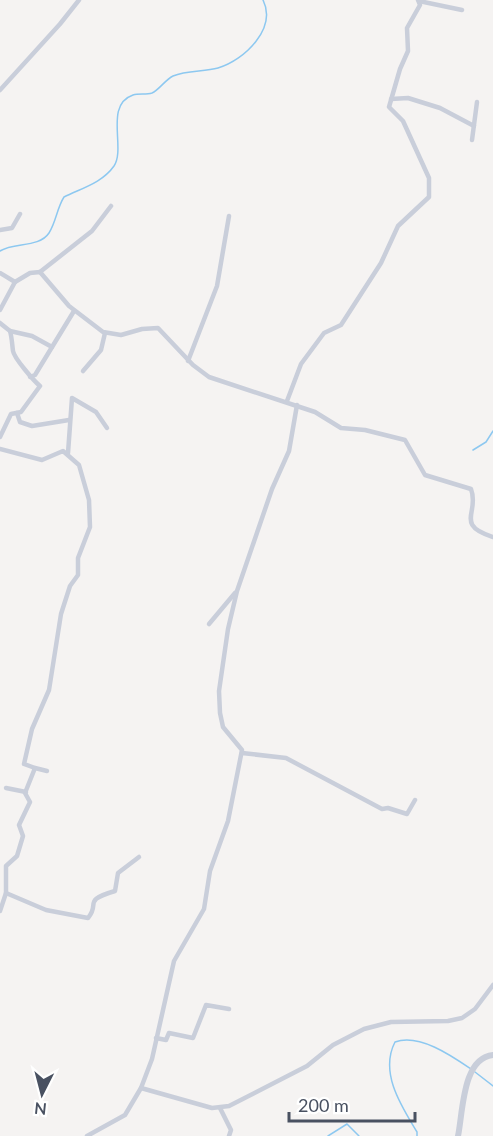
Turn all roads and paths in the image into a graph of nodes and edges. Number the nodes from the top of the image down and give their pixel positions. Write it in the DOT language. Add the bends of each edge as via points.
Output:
graph roads {
  1 [pos="79,0"];
  2 [pos="418,1"];
  3 [pos="462,10"];
  4 [pos="0,90"];
  5 [pos="391,99"];
  6 [pos="477,102"];
  7 [pos="474,126"];
  8 [pos="472,140"];
  9 [pos="111,206"];
  10 [pos="20,214"];
  11 [pos="229,216"];
  12 [pos="0,230"];
  13 [pos="40,272"];
  14 [pos="0,273"];
  15 [pos="15,282"];
  16 [pos="0,310"];
  17 [pos="74,310"];
  18 [pos="0,323"];
  19 [pos="10,331"];
  20 [pos="105,333"];
  21 [pos="52,347"];
  22 [pos="188,361"];
  23 [pos="83,371"];
  24 [pos="30,377"];
  25 [pos="287,401"];
  26 [pos="297,405"];
  27 [pos="17,413"];
  28 [pos="69,420"];
  29 [pos="107,428"];
  30 [pos="0,437"];
  31 [pos="0,449"];
  32 [pos="68,453"];
  33 [pos="493,537"];
  34 [pos="237,591"];
  35 [pos="209,624"];
  36 [pos="242,753"];
  37 [pos="35,768"];
  38 [pos="47,771"];
  39 [pos="6,788"];
  40 [pos="26,792"];
  41 [pos="415,800"];
  42 [pos="140,856"];
  43 [pos="6,893"];
  44 [pos="0,911"];
  45 [pos="493,985"];
  46 [pos="229,1009"];
  47 [pos="156,1038"];
  48 [pos="493,1056"];
  49 [pos="141,1088"];
  50 [pos="220,1108"];
  51 [pos="87,1136"];
  52 [pos="229,1136"];
  53 [pos="458,1136"];
  1 -- 4 [label="street"];
  2 -- 3 [label="street"];
  2 -- 5 [label="street" via="407,28 408,51"];
  5 -- 7 [label="street" via="408,98 440,108"];
  5 -- 25 [label="street" via="390,109 401,118 429,178 429,199 398,226 381,263 341,325 324,333 301,364"];
  6 -- 7 [label="street"];
  7 -- 8 [label="street"];
  9 -- 13 [label="street" via="92,231"];
  10 -- 12 [label="street" via="12,228"];
  11 -- 22 [label="street" via="217,286"];
  13 -- 15 [label="street" via="24,275"];
  13 -- 17 [label="street"];
  14 -- 15 [label="street"];
  15 -- 16 [label="street"];
  17 -- 20 [label="street"];
  17 -- 21 [label="street"];
  18 -- 19 [label="street"];
  19 -- 21 [label="street" via="32,336"];
  19 -- 24 [label="street" via="13,353"];
  20 -- 22 [label="street" via="122,335 158,328"];
  20 -- 23 [label="street" via="101,350"];
  21 -- 24 [label="street"];
  22 -- 25 [label="street" via="209,377"];
  24 -- 27 [label="street" via="39,388"];
  25 -- 26 [label="street"];
  26 -- 33 [label="street" via="341,428 405,440 425,475 471,489 472,525"];
  26 -- 34 [label="street" via="289,451"];
  27 -- 28 [label="street" via="21,423 28,426"];
  27 -- 30 [label="street" via="11,414"];
  28 -- 29 [label="street" via="70,401 75,398 96,412"];
  28 -- 32 [label="street"];
  31 -- 32 [label="street" via="38,460 60,451"];
  32 -- 37 [label="street" via="81,470 89,500 90,527 78,558 78,575 61,614 49,690 32,729 24,764"];
  34 -- 35 [label="street"];
  34 -- 36 [label="street" via="226,639 219,705 222,724"];
  36 -- 41 [label="street" via="283,758 382,809 407,814"];
  36 -- 47 [label="street" via="228,821 210,871 204,909 174,961"];
  37 -- 38 [label="street"];
  37 -- 40 [label="street"];
  39 -- 40 [label="street"];
  40 -- 43 [label="street" via="30,800 19,825 23,836 17,856 6,866"];
  42 -- 43 [label="street" via="118,873 115,891 101,894 93,901 88,918 46,910"];
  43 -- 44 [label="street"];
  45 -- 50 [label="street" via="462,1018 391,1022 364,1029 333,1045 308,1066 238,1103"];
  46 -- 47 [label="street" via="206,1005 193,1038 169,1033 166,1040"];
  47 -- 49 [label="street"];
  48 -- 53 [label="street" via="484,1058 472,1070"];
  49 -- 50 [label="street"];
  49 -- 51 [label="street" via="125,1115"];
  50 -- 52 [label="street" via="231,1130"];
}
